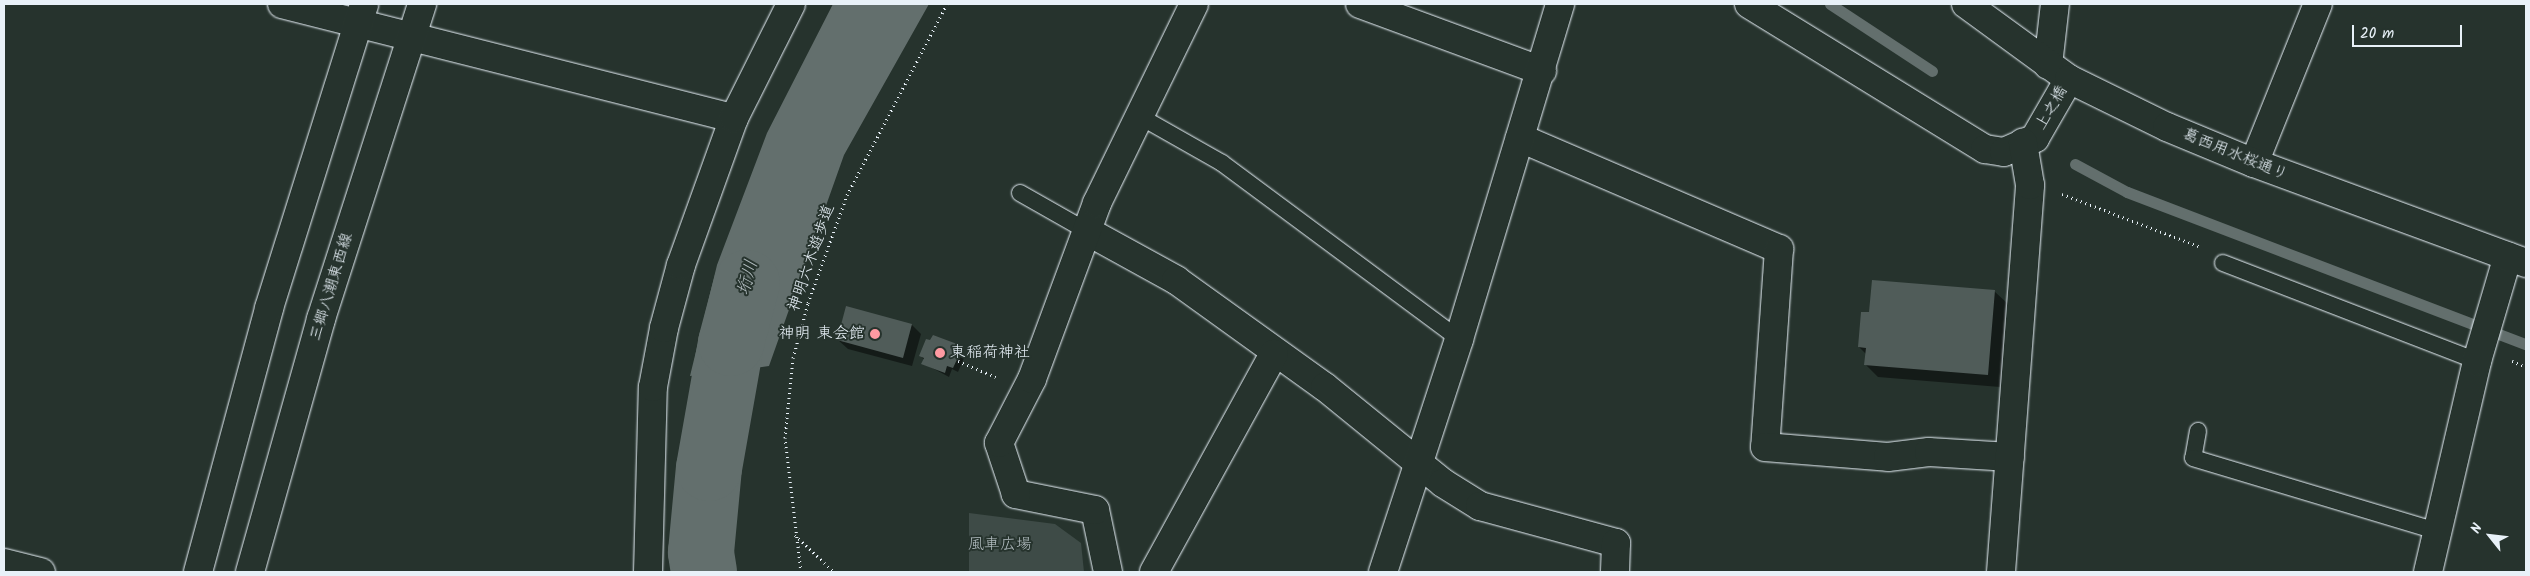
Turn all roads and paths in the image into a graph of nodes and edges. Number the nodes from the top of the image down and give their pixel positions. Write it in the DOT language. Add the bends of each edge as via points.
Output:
graph roads {
  1 [pos="282,4"];
  2 [pos="422,4"];
  3 [pos="791,4"];
  4 [pos="947,4"];
  5 [pos="1194,4"];
  6 [pos="1360,4"];
  7 [pos="1560,4"];
  8 [pos="1748,4"];
  9 [pos="1966,4"];
  10 [pos="2055,4"];
  11 [pos="2318,4"];
  12 [pos="360,14"];
  13 [pos="410,37"];
  14 [pos="1542,71"];
  15 [pos="2059,72"];
  16 [pos="1139,116"];
  17 [pos="734,118"];
  18 [pos="1520,138"];
  19 [pos="2029,140"];
  20 [pos="2254,163"];
  21 [pos="2030,185"];
  22 [pos="1020,192"];
  23 [pos="1087,231"];
  24 [pos="2517,260"];
  25 [pos="2223,263"];
  26 [pos="1459,339"];
  27 [pos="1274,354"];
  28 [pos="2479,356"];
  29 [pos="958,361"];
  30 [pos="982,371"];
  31 [pos="2198,431"];
  32 [pos="2010,457"];
  33 [pos="1419,461"];
  34 [pos="2437,531"];
  35 [pos="795,534"];
  36 [pos="4,563"];
  37 [pos="41,572"];
  38 [pos="198,572"];
  39 [pos="250,572"];
  40 [pos="648,572"];
  41 [pos="801,572"];
  42 [pos="834,572"];
  43 [pos="1108,572"];
  44 [pos="1154,572"];
  45 [pos="1383,572"];
  46 [pos="1615,572"];
  47 [pos="2000,572"];
  48 [pos="2428,572"];
  1 -- 12 [label="street"];
  2 -- 13 [label="street, 三郷八潮東西線"];
  3 -- 17 [label="street"];
  4 -- 35 [label="path, 神明六木遊歩道" via="847,195 808,303 793,358 785,438"];
  5 -- 16 [label="street"];
  6 -- 14 [label="street"];
  7 -- 14 [label="street"];
  8 -- 19 [label="street" via="1985,149 2004,152"];
  9 -- 15 [label="street, 葛西用水桜通り"];
  10 -- 15 [label="street"];
  11 -- 20 [label="street"];
  12 -- 13 [label="street"];
  12 -- 38 [label="street" via="270,308"];
  13 -- 17 [label="street"];
  13 -- 39 [label="street, 三郷八潮東西線" via="321,320"];
  14 -- 18 [label="street"];
  15 -- 19 [label="street, 上之橋"];
  15 -- 20 [label="street, 葛西用水桜通り" via="2167,128"];
  16 -- 23 [label="street"];
  16 -- 26 [label="lane" via="1222,163"];
  17 -- 40 [label="street" via="681,265 653,386"];
  18 -- 26 [label="street"];
  18 -- 32 [label="street" via="1779,249 1765,447 1888,457 1929,452"];
  19 -- 21 [label="street, 上之橋"];
  20 -- 24 [label="street, 葛西用水桜通り"];
  21 -- 25 [label="path" via="2059,192 2217,254"];
  21 -- 32 [label="street, 上之橋"];
  22 -- 23 [label="lane"];
  23 -- 27 [label="street" via="1176,280"];
  23 -- 43 [label="street" via="1032,380 999,443 1016,494 1095,510"];
  24 -- 28 [label="street" via="2492,306"];
  25 -- 28 [label="lane"];
  26 -- 33 [label="street"];
  27 -- 33 [label="street" via="1326,387"];
  27 -- 44 [label="street"];
  28 -- 34 [label="street"];
  29 -- 30 [label="path"];
  31 -- 34 [label="lane" via="2193,458"];
  32 -- 47 [label="street, 上之橋"];
  33 -- 45 [label="street"];
  33 -- 46 [label="street" via="1443,483 1480,506 1616,544"];
  34 -- 48 [label="street"];
  35 -- 41 [label="path, 神明六木遊歩道"];
  35 -- 42 [label="path"];
  36 -- 37 [label="street"];
}
